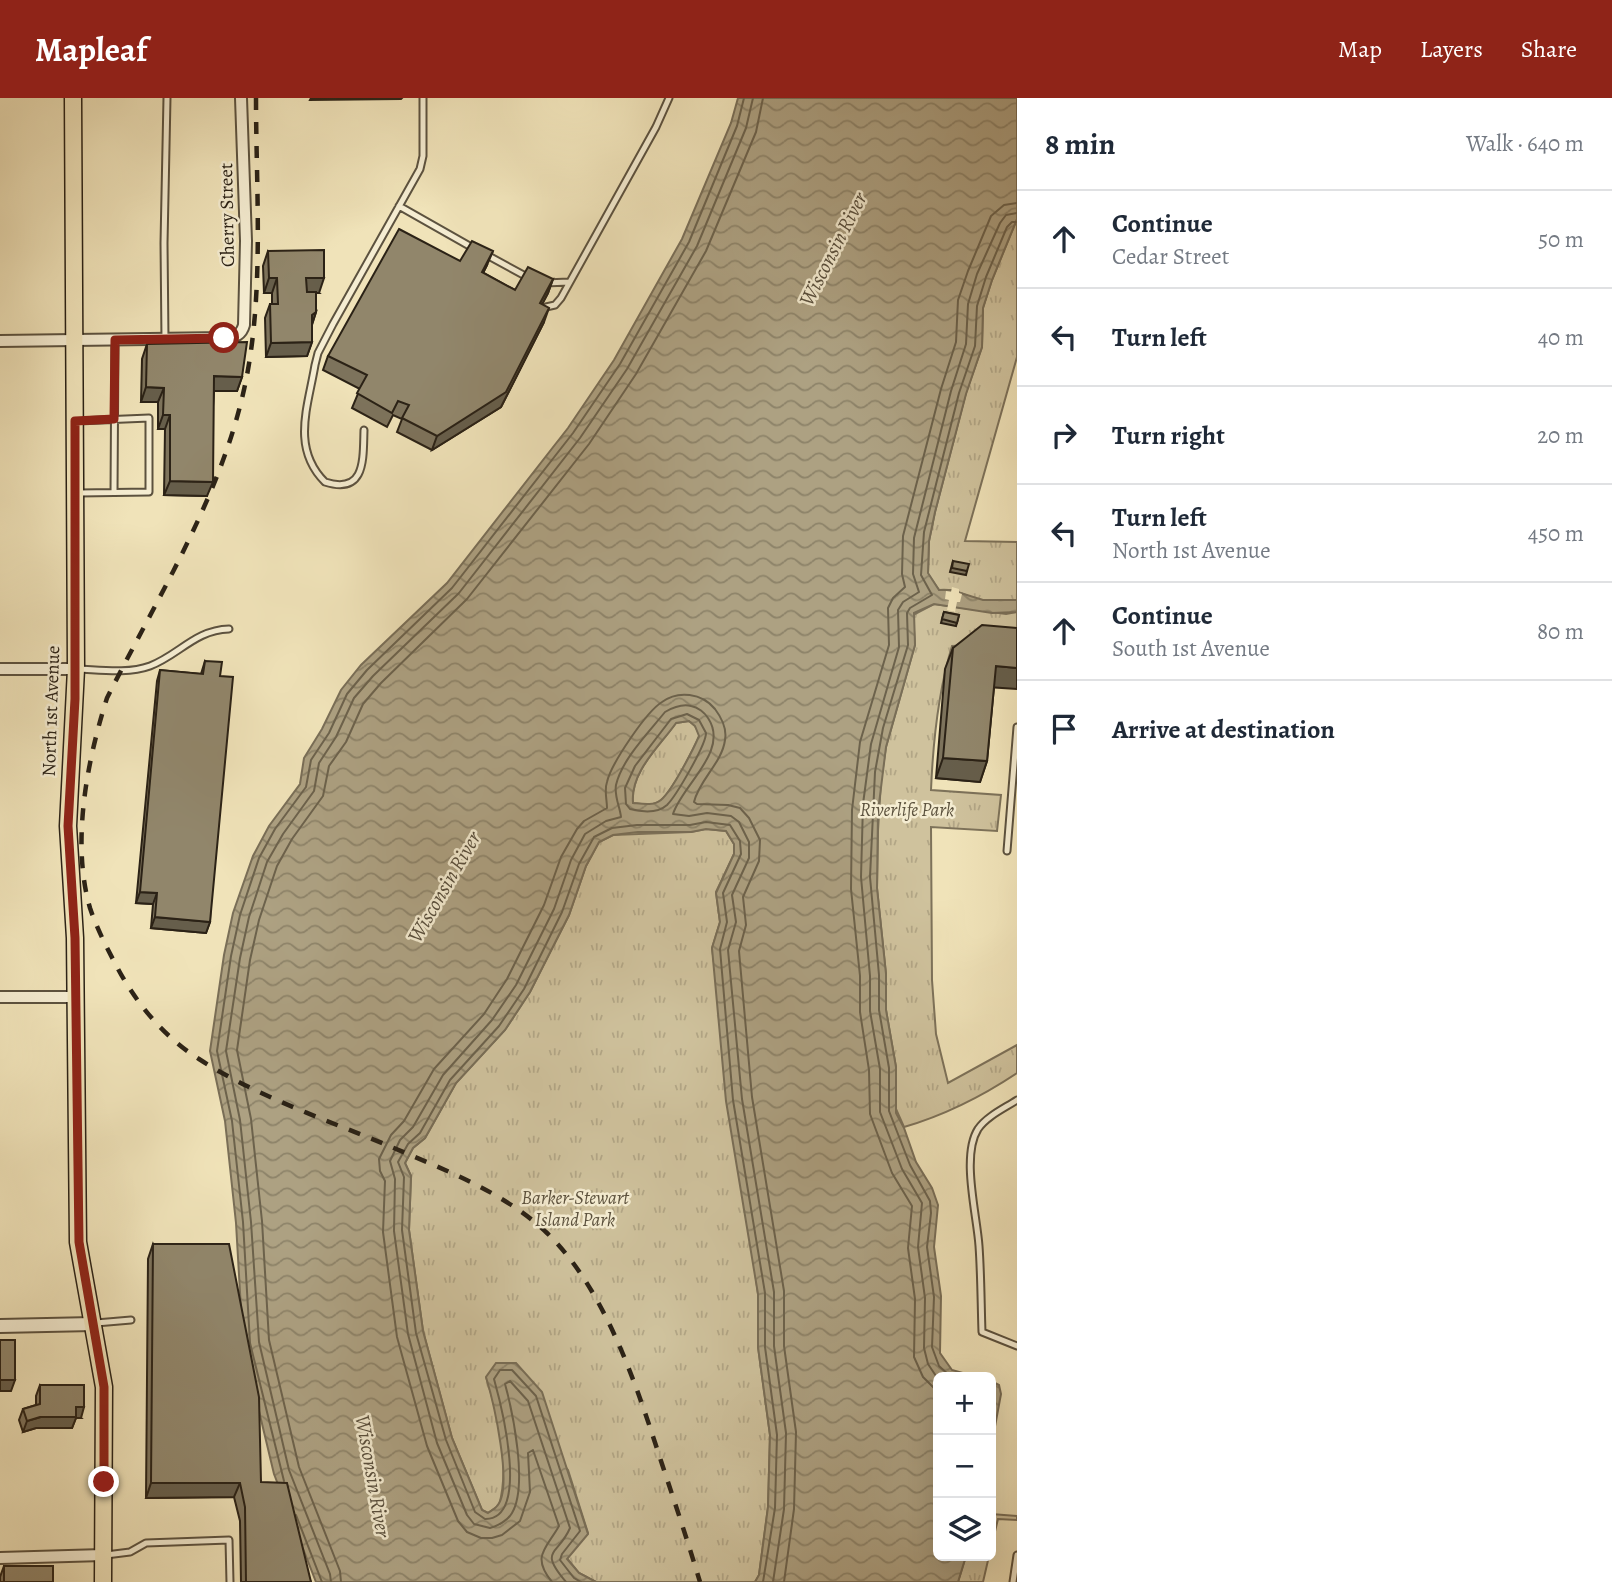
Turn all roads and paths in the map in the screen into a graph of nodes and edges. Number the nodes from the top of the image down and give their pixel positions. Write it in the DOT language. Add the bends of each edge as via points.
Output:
graph roads {
  1 [pos="73,98"];
  2 [pos="167,98"];
  3 [pos="241,98"];
  4 [pos="423,98"];
  5 [pos="669,98"];
  6 [pos="399,206"];
  7 [pos="569,282"];
  8 [pos="546,307"];
  9 [pos="165,339"];
  10 [pos="75,340"];
  11 [pos="115,340"];
  12 [pos="0,341"];
  13 [pos="114,419"];
  14 [pos="75,421"];
  15 [pos="364,430"];
  16 [pos="114,492"];
  17 [pos="75,493"];
  18 [pos="229,629"];
  19 [pos="0,669"];
  20 [pos="76,669"];
  21 [pos="1017,727"];
  22 [pos="1014,804"];
  23 [pos="1008,830"];
  24 [pos="1017,830"];
  25 [pos="1007,851"];
  26 [pos="0,997"];
  27 [pos="76,997"];
  28 [pos="1017,1100"];
  29 [pos="131,1320"];
  30 [pos="93,1324"];
  31 [pos="0,1325"];
  32 [pos="1017,1346"];
  33 [pos="103,1555"];
  34 [pos="1017,1555"];
  35 [pos="0,1558"];
  36 [pos="103,1582"];
  37 [pos="230,1582"];
  38 [pos="1013,1582"];
  1 -- 10 [label="main road, North 1st Avenue"];
  2 -- 9 [label="lane"];
  3 -- 9 [label="street, Cherry Street" via="246,240 242,332 224,338"];
  4 -- 6 [label="lane" via="423,156"];
  5 -- 7 [label="lane"];
  6 -- 7 [label="lane" via="519,274 540,283"];
  6 -- 15 [label="lane" via="318,353 304,442 309,462 325,482 353,482 361,469"];
  7 -- 8 [label="lane" via="557,304"];
  9 -- 11 [label="street"];
  10 -- 11 [label="street"];
  10 -- 12 [label="street"];
  10 -- 14 [label="main road, North 1st Avenue"];
  11 -- 13 [label="lane"];
  13 -- 14 [label="lane"];
  13 -- 16 [label="lane"];
  13 -- 16 [label="lane" via="149,418 149,492"];
  14 -- 17 [label="main road, North 1st Avenue"];
  16 -- 17 [label="lane"];
  17 -- 20 [label="main road, North 1st Avenue"];
  18 -- 20 [label="lane" via="198,637 137,670"];
  19 -- 20 [label="street"];
  20 -- 27 [label="main road, North 1st Avenue" via="68,826"];
  21 -- 22 [label="lane"];
  22 -- 23 [label="lane"];
  23 -- 24 [label="lane"];
  23 -- 25 [label="lane"];
  26 -- 27 [label="street"];
  27 -- 30 [label="main road, North 1st Avenue" via="79,1242"];
  28 -- 32 [label="lane" via="976,1132 971,1186 979,1244 982,1332"];
  29 -- 30 [label="lane"];
  30 -- 31 [label="street"];
  30 -- 33 [label="main road, North 1st Avenue" via="104,1387"];
  33 -- 35 [label="street"];
  33 -- 36 [label="main road, North 1st Avenue"];
  33 -- 37 [label="lane" via="119,1555 146,1544 229,1540"];
  34 -- 38 [label="lane"];
}
